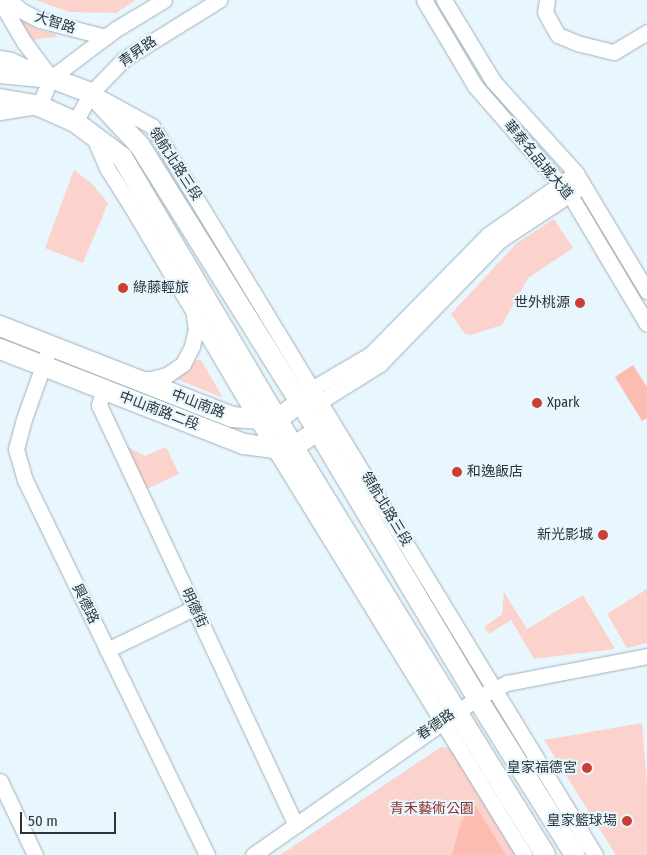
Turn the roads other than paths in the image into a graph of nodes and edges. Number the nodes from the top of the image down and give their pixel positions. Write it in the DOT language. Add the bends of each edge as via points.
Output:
graph roads {
  1 [pos="9,0"];
  2 [pos="164,0"];
  3 [pos="219,0"];
  4 [pos="424,0"];
  5 [pos="444,0"];
  6 [pos="547,0"];
  7 [pos="553,0"];
  8 [pos="0,1"];
  9 [pos="647,23"];
  10 [pos="647,32"];
  11 [pos="106,37"];
  12 [pos="0,58"];
  13 [pos="0,73"];
  14 [pos="51,78"];
  15 [pos="91,93"];
  16 [pos="0,99"];
  17 [pos="40,106"];
  18 [pos="0,112"];
  19 [pos="75,122"];
  20 [pos="93,135"];
  21 [pos="580,179"];
  22 [pos="565,189"];
  23 [pos="647,291"];
  24 [pos="193,312"];
  25 [pos="647,324"];
  26 [pos="0,326"];
  27 [pos="50,346"];
  28 [pos="0,349"];
  29 [pos="43,366"];
  30 [pos="133,379"];
  31 [pos="103,390"];
  32 [pos="311,397"];
  33 [pos="267,419"];
  34 [pos="318,431"];
  35 [pos="284,448"];
  36 [pos="194,608"];
  37 [pos="107,650"];
  38 [pos="647,656"];
  39 [pos="485,694"];
  40 [pos="449,716"];
  41 [pos="0,781"];
  42 [pos="296,825"];
  43 [pos="35,855"];
  44 [pos="207,855"];
  45 [pos="253,855"];
  46 [pos="524,855"];
  47 [pos="545,855"];
  48 [pos="575,855"];
  49 [pos="595,855"];
  1 -- 11 [label="street, 大智路" via="40,20"];
  2 -- 11 [label="street"];
  3 -- 15 [label="street, 青昇路" via="124,59"];
  4 -- 22 [label="street, 華泰名品城大道" via="475,86"];
  5 -- 21 [label="street, 華泰名品城大道" via="493,81"];
  6 -- 10 [label="street" via="545,12 558,36 577,43 614,52"];
  7 -- 9 [label="street" via="552,11 563,29 580,36 613,44"];
  8 -- 14 [label="street, 大智路" via="24,42"];
  11 -- 14 [label="street"];
  12 -- 14 [label="street"];
  13 -- 14 [label="main road"];
  14 -- 15 [label="main road"];
  14 -- 17 [label="street"];
  15 -- 19 [label="street, 青昇路"];
  15 -- 32 [label="main road, 領航北路三段" via="140,146"];
  16 -- 17 [label="main road"];
  17 -- 18 [label="street"];
  17 -- 19 [label="main road"];
  19 -- 20 [label="main road"];
  20 -- 24 [label="street" via="107,168"];
  20 -- 33 [label="main road" via="122,157"];
  21 -- 22 [label="street"];
  21 -- 23 [label="street, 華泰名品城大道"];
  22 -- 25 [label="street, 華泰名品城大道"];
  22 -- 32 [label="street" via="500,240 380,364"];
  24 -- 30 [label="street" via="196,329 192,346 182,364 167,375"];
  24 -- 33 [label="street"];
  26 -- 27 [label="main road, 中山南路二段"];
  27 -- 29 [label="street, 興德路"];
  27 -- 30 [label="main road, 中山南路二段"];
  28 -- 29 [label="main road, 中山南路二段"];
  29 -- 31 [label="main road, 中山南路二段"];
  29 -- 37 [label="street, 興德路" via="16,449 25,480"];
  30 -- 33 [label="main road, 中山南路" via="232,417"];
  31 -- 35 [label="main road, 中山南路二段" via="244,444"];
  31 -- 36 [label="street, 明德街" via="99,405"];
  32 -- 33 [label="main road"];
  32 -- 34 [label="main road, 領航北路三段"];
  32 -- 39 [label="street, 領航北路三段"];
  33 -- 35 [label="main road"];
  34 -- 35 [label="main road"];
  34 -- 39 [label="main road, 領航北路三段"];
  35 -- 40 [label="main road"];
  36 -- 37 [label="street"];
  36 -- 42 [label="street, 明德街"];
  37 -- 44 [label="street, 興德路"];
  38 -- 39 [label="street, 春德路" via="507,683"];
  39 -- 40 [label="street, 春德路"];
  39 -- 48 [label="main road, 領航北路三段"];
  39 -- 49 [label="street, 領航北路三段"];
  40 -- 42 [label="street, 春德路"];
  40 -- 46 [label="street"];
  40 -- 47 [label="main road"];
  41 -- 43 [label="street"];
  42 -- 45 [label="street, 春德路"];
}
